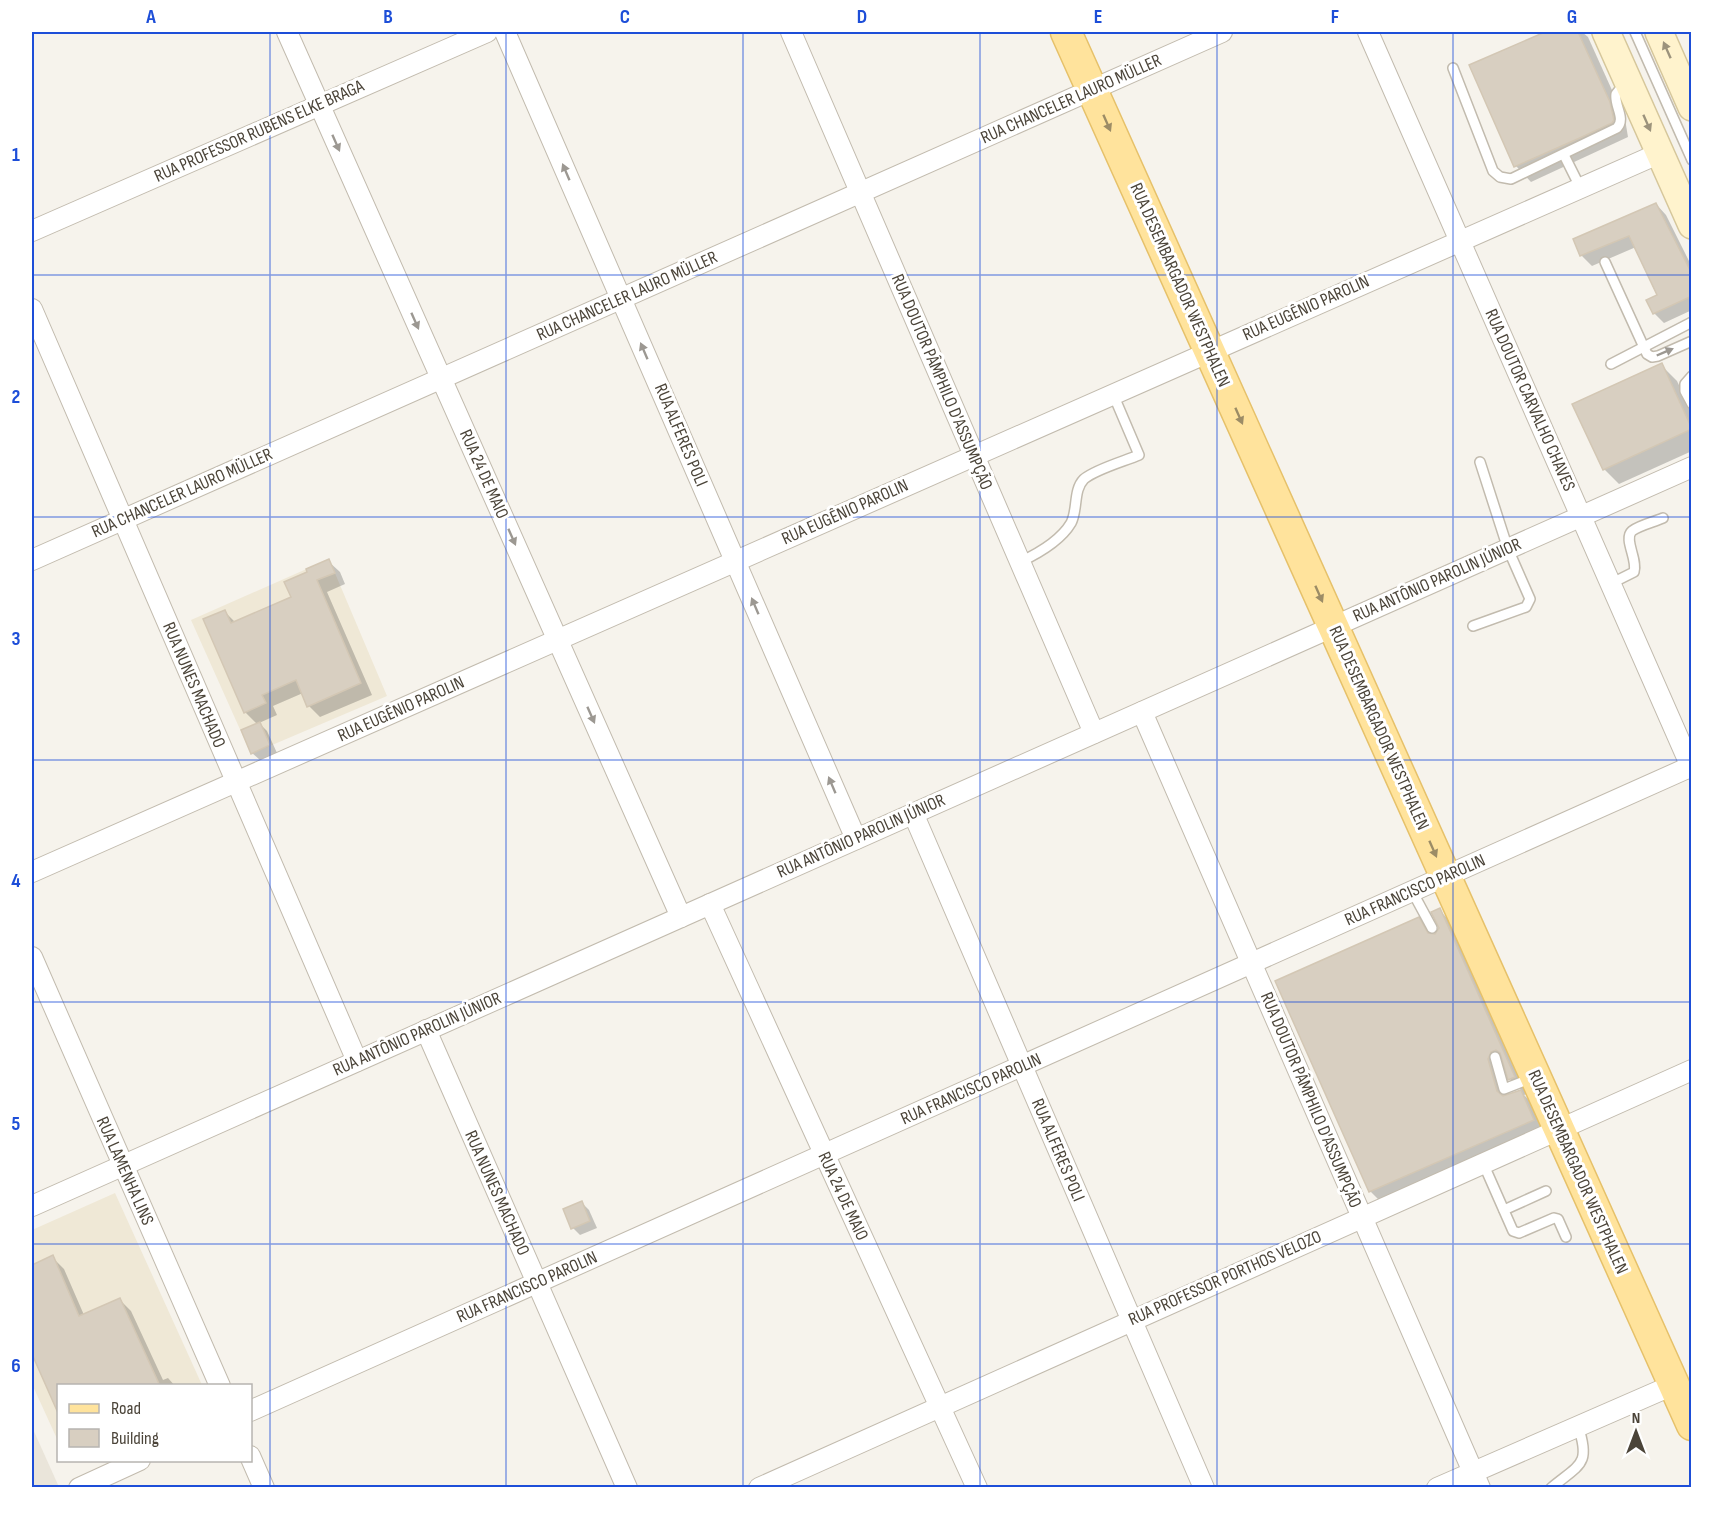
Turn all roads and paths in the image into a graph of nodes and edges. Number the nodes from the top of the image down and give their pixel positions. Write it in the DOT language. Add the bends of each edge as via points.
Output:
graph roads {
  1 [pos="287,32"];
  2 [pos="487,32"];
  3 [pos="506,32"];
  4 [pos="791,32"];
  5 [pos="1066,32"];
  6 [pos="1222,32"];
  7 [pos="1368,32"];
  8 [pos="1606,32"];
  9 [pos="1635,32"];
  10 [pos="1659,32"];
  11 [pos="1453,68"];
  12 [pos="1628,81"];
  13 [pos="1092,89"];
  14 [pos="319,105"];
  15 [pos="1692,107"];
  16 [pos="1659,153"];
  17 [pos="1564,155"];
  18 [pos="1692,160"];
  19 [pos="1580,188"];
  20 [pos="860,192"];
  21 [pos="1692,225"];
  22 [pos="32,231"];
  23 [pos="1460,241"];
  24 [pos="1605,262"];
  25 [pos="621,298"];
  26 [pos="32,309"];
  27 [pos="1692,322"];
  28 [pos="1692,341"];
  29 [pos="1643,346"];
  30 [pos="1210,351"];
  31 [pos="1611,364"];
  32 [pos="1692,376"];
  33 [pos="441,378"];
  34 [pos="1113,394"];
  35 [pos="1692,404"];
  36 [pos="974,455"];
  37 [pos="1480,462"];
  38 [pos="1692,467"];
  39 [pos="1581,516"];
  40 [pos="1664,518"];
  41 [pos="122,519"];
  42 [pos="1508,549"];
  43 [pos="32,560"];
  44 [pos="735,561"];
  45 [pos="1020,562"];
  46 [pos="1610,584"];
  47 [pos="1473,626"];
  48 [pos="1333,627"];
  49 [pos="557,640"];
  50 [pos="1142,712"];
  51 [pos="1094,733"];
  52 [pos="1691,767"];
  53 [pos="236,782"];
  54 [pos="913,813"];
  55 [pos="856,839"];
  56 [pos="32,872"];
  57 [pos="1445,876"];
  58 [pos="1412,891"];
  59 [pos="710,904"];
  60 [pos="681,917"];
  61 [pos="1432,928"];
  62 [pos="32,957"];
  63 [pos="1251,963"];
  64 [pos="426,1030"];
  65 [pos="1495,1057"];
  66 [pos="357,1061"];
  67 [pos="1022,1066"];
  68 [pos="1692,1070"];
  69 [pos="1535,1077"];
  70 [pos="1559,1129"];
  71 [pos="824,1154"];
  72 [pos="1483,1163"];
  73 [pos="123,1165"];
  74 [pos="1546,1191"];
  75 [pos="32,1206"];
  76 [pos="1504,1210"];
  77 [pos="1362,1217"];
  78 [pos="1566,1238"];
  79 [pos="537,1283"];
  80 [pos="1132,1320"];
  81 [pos="1682,1381"];
  82 [pos="219,1384"];
  83 [pos="940,1407"];
  84 [pos="252,1410"];
  85 [pos="1692,1425"];
  86 [pos="1578,1426"];
  87 [pos="252,1461"];
  88 [pos="138,1462"];
  89 [pos="1476,1480"];
  90 [pos="79,1488"];
  91 [pos="264,1488"];
  92 [pos="627,1488"];
  93 [pos="759,1488"];
  94 [pos="977,1488"];
  95 [pos="1204,1488"];
  96 [pos="1437,1488"];
  97 [pos="1551,1488"];
  1 -- 14 [label="street, RUA 24 DE MAIO"];
  2 -- 14 [label="street, RUA PROFESSOR RUBENS ELKE BRAGA"];
  25 -- 3 [label="street, RUA ALFERES POLI, one-way"];
  4 -- 20 [label="street, RUA DOUTOR PÂMPHILO D'ASSUMPÇÃO"];
  5 -- 13 [label="main road, RUA DESEMBARGADOR WESTPHALEN"];
  6 -- 13 [label="street, RUA CHANCELER LAURO MÜLLER"];
  7 -- 23 [label="street, RUA DOUTOR CARVALHO CHAVES"];
  8 -- 12 [label="street"];
  9 -- 18 [label="lane"];
  15 -- 10 [label="street, one-way"];
  11 -- 17 [label="lane" via="1493,171 1500,177 1511,179"];
  12 -- 16 [label="street, one-way"];
  12 -- 17 [label="lane" via="1616,94 1621,124"];
  13 -- 20 [label="street, RUA CHANCELER LAURO MÜLLER"];
  13 -- 30 [label="main road, RUA DESEMBARGADOR WESTPHALEN, one-way"];
  14 -- 22 [label="street, RUA PROFESSOR RUBENS ELKE BRAGA"];
  14 -- 33 [label="street, RUA 24 DE MAIO, one-way"];
  16 -- 19 [label="street, RUA EUGÊNIO PAROLIN"];
  16 -- 21 [label="street"];
  17 -- 19 [label="lane"];
  19 -- 23 [label="street, RUA EUGÊNIO PAROLIN"];
  20 -- 25 [label="street, RUA CHANCELER LAURO MÜLLER"];
  20 -- 36 [label="street, RUA DOUTOR PÂMPHILO D'ASSUMPÇÃO"];
  23 -- 30 [label="street, RUA EUGÊNIO PAROLIN"];
  23 -- 39 [label="street, RUA DOUTOR CARVALHO CHAVES"];
  24 -- 29 [label="lane"];
  25 -- 33 [label="street, RUA CHANCELER LAURO MÜLLER"];
  44 -- 25 [label="street, RUA ALFERES POLI, one-way"];
  26 -- 41 [label="street, RUA NUNES MACHADO"];
  27 -- 29 [label="lane"];
  29 -- 28 [label="lane, one-way" via="1652,357"];
  29 -- 31 [label="lane"];
  30 -- 34 [label="street, RUA EUGÊNIO PAROLIN"];
  30 -- 48 [label="main road, RUA DESEMBARGADOR WESTPHALEN, one-way"];
  32 -- 35 [label="lane" via="1685,391"];
  33 -- 41 [label="street, RUA CHANCELER LAURO MÜLLER"];
  33 -- 49 [label="street, RUA 24 DE MAIO, one-way"];
  34 -- 36 [label="street, RUA EUGÊNIO PAROLIN"];
  34 -- 45 [label="lane" via="1139,455 1084,479 1071,523 1045,549"];
  36 -- 44 [label="street, RUA EUGÊNIO PAROLIN"];
  36 -- 45 [label="street, RUA DOUTOR PÂMPHILO D'ASSUMPÇÃO"];
  37 -- 42 [label="lane"];
  38 -- 39 [label="street, RUA ANTÔNIO PAROLIN JÚNIOR"];
  39 -- 42 [label="street, RUA ANTÔNIO PAROLIN JÚNIOR"];
  39 -- 46 [label="street, RUA DOUTOR CARVALHO CHAVES"];
  40 -- 46 [label="lane" via="1630,534 1634,572"];
  41 -- 43 [label="street, RUA CHANCELER LAURO MÜLLER"];
  41 -- 53 [label="street, RUA NUNES MACHADO"];
  42 -- 47 [label="lane" via="1529,604"];
  42 -- 48 [label="street, RUA ANTÔNIO PAROLIN JÚNIOR"];
  44 -- 49 [label="street, RUA EUGÊNIO PAROLIN"];
  55 -- 44 [label="street, RUA ALFERES POLI, one-way"];
  45 -- 51 [label="street, RUA DOUTOR PÂMPHILO D'ASSUMPÇÃO"];
  46 -- 52 [label="street, RUA DOUTOR CARVALHO CHAVES"];
  48 -- 50 [label="street, RUA ANTÔNIO PAROLIN JÚNIOR"];
  48 -- 57 [label="main road, RUA DESEMBARGADOR WESTPHALEN, one-way"];
  49 -- 53 [label="street, RUA EUGÊNIO PAROLIN"];
  49 -- 60 [label="street, RUA 24 DE MAIO, one-way"];
  50 -- 51 [label="street, RUA ANTÔNIO PAROLIN JÚNIOR"];
  50 -- 63 [label="street, RUA DOUTOR PÂMPHILO D'ASSUMPÇÃO"];
  51 -- 54 [label="street, RUA ANTÔNIO PAROLIN JÚNIOR"];
  52 -- 57 [label="street, RUA FRANCISCO PAROLIN"];
  53 -- 56 [label="street, RUA EUGÊNIO PAROLIN"];
  53 -- 66 [label="street, RUA NUNES MACHADO"];
  54 -- 55 [label="street, RUA ANTÔNIO PAROLIN JÚNIOR"];
  54 -- 67 [label="street, RUA ALFERES POLI"];
  55 -- 59 [label="street, RUA ANTÔNIO PAROLIN JÚNIOR"];
  57 -- 58 [label="street, RUA FRANCISCO PAROLIN"];
  57 -- 69 [label="main road, RUA DESEMBARGADOR WESTPHALEN"];
  58 -- 61 [label="lane"];
  58 -- 63 [label="street, RUA FRANCISCO PAROLIN"];
  59 -- 60 [label="street, RUA ANTÔNIO PAROLIN JÚNIOR"];
  59 -- 71 [label="street, RUA 24 DE MAIO"];
  60 -- 64 [label="street, RUA ANTÔNIO PAROLIN JÚNIOR"];
  62 -- 73 [label="street, RUA LAMENHA LINS"];
  63 -- 67 [label="street, RUA FRANCISCO PAROLIN"];
  63 -- 77 [label="street, RUA DOUTOR PÂMPHILO D'ASSUMPÇÃO"];
  64 -- 66 [label="street, RUA ANTÔNIO PAROLIN JÚNIOR"];
  64 -- 79 [label="street, RUA NUNES MACHADO"];
  65 -- 69 [label="lane" via="1504,1089"];
  66 -- 73 [label="street, RUA ANTÔNIO PAROLIN JÚNIOR"];
  67 -- 71 [label="street, RUA FRANCISCO PAROLIN"];
  67 -- 80 [label="street, RUA ALFERES POLI"];
  68 -- 70 [label="street, RUA PROFESSOR PORTHOS VELOZO"];
  69 -- 70 [label="main road, RUA DESEMBARGADOR WESTPHALEN"];
  70 -- 72 [label="street, RUA PROFESSOR PORTHOS VELOZO"];
  70 -- 81 [label="main road, RUA DESEMBARGADOR WESTPHALEN"];
  71 -- 79 [label="street, RUA FRANCISCO PAROLIN"];
  71 -- 83 [label="street, RUA 24 DE MAIO"];
  72 -- 76 [label="lane"];
  72 -- 77 [label="street, RUA PROFESSOR PORTHOS VELOZO"];
  73 -- 75 [label="street, RUA ANTÔNIO PAROLIN JÚNIOR"];
  73 -- 82 [label="street, RUA LAMENHA LINS"];
  74 -- 76 [label="lane"];
  76 -- 78 [label="lane" via="1513,1232 1554,1218"];
  77 -- 80 [label="street, RUA PROFESSOR PORTHOS VELOZO"];
  77 -- 89 [label="street, RUA DOUTOR PÂMPHILO D'ASSUMPÇÃO"];
  79 -- 84 [label="street, RUA FRANCISCO PAROLIN"];
  79 -- 92 [label="street, RUA NUNES MACHADO"];
  80 -- 83 [label="street, RUA PROFESSOR PORTHOS VELOZO"];
  80 -- 95 [label="street, RUA ALFERES POLI"];
  81 -- 85 [label="main road, RUA DESEMBARGADOR WESTPHALEN"];
  81 -- 86 [label="street"];
  83 -- 93 [label="street, RUA PROFESSOR PORTHOS VELOZO"];
  83 -- 94 [label="street, RUA 24 DE MAIO"];
  86 -- 89 [label="street"];
  86 -- 97 [label="lane" via="1584,1456 1578,1466"];
  87 -- 91 [label="street"];
  88 -- 90 [label="street"];
  89 -- 96 [label="street"];
}
